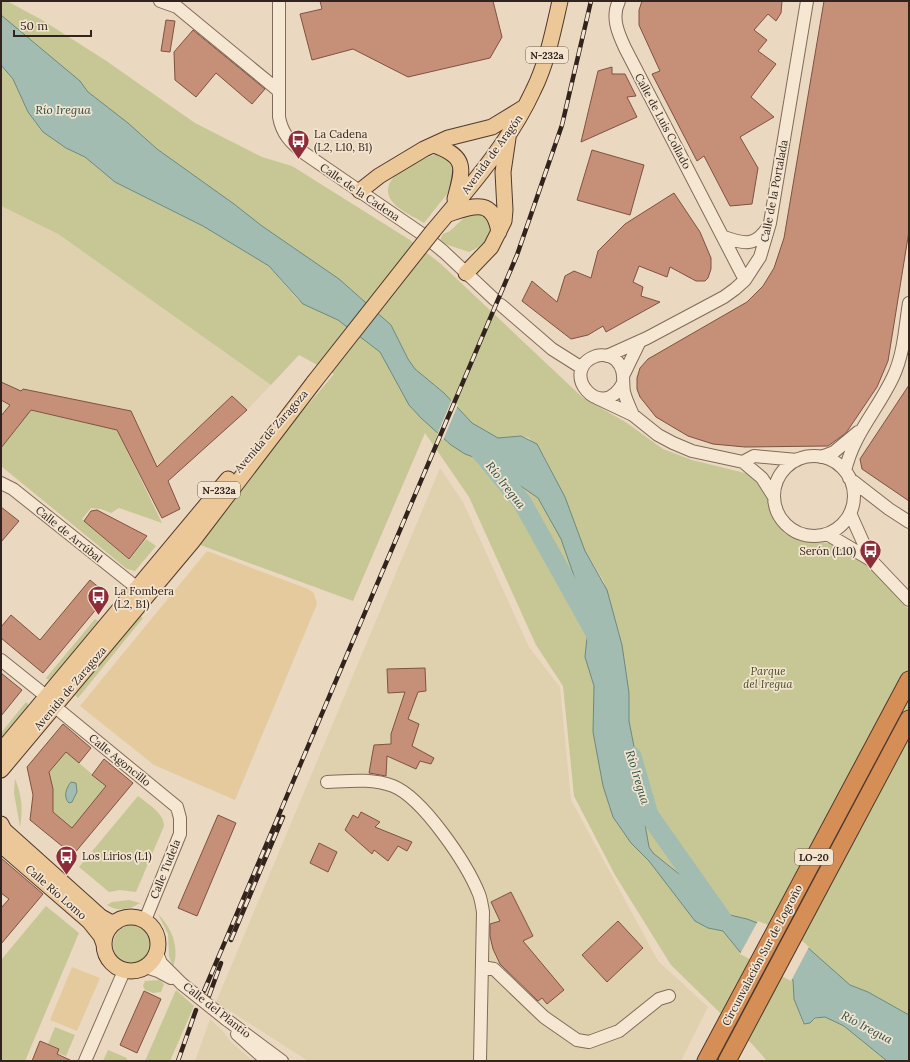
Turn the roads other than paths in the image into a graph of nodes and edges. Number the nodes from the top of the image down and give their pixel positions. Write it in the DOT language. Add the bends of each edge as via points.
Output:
graph roads {
  1 [pos="160,1"];
  2 [pos="279,1"];
  3 [pos="560,1"];
  4 [pos="619,1"];
  5 [pos="807,1"];
  6 [pos="279,91"];
  7 [pos="526,106"];
  8 [pos="508,135"];
  9 [pos="434,145"];
  10 [pos="360,191"];
  11 [pos="450,210"];
  12 [pos="770,223"];
  13 [pos="499,232"];
  14 [pos="724,237"];
  15 [pos="466,272"];
  16 [pos="745,280"];
  17 [pos="909,303"];
  18 [pos="640,341"];
  19 [pos="607,356"];
  20 [pos="582,368"];
  21 [pos="623,378"];
  22 [pos="314,382"];
  23 [pos="596,398"];
  24 [pos="633,415"];
  25 [pos="859,432"];
  26 [pos="820,457"];
  27 [pos="797,460"];
  28 [pos="743,462"];
  29 [pos="847,474"];
  30 [pos="1,482"];
  31 [pos="774,497"];
  32 [pos="850,513"];
  33 [pos="909,522"];
  34 [pos="827,534"];
  35 [pos="872,560"];
  36 [pos="136,588"];
  37 [pos="909,600"];
  38 [pos="1,660"];
  39 [pos="909,680"];
  40 [pos="50,701"];
  41 [pos="909,719"];
  42 [pos="1,751"];
  43 [pos="1,770"];
  44 [pos="327,782"];
  45 [pos="180,818"];
  46 [pos="1,824"];
  47 [pos="1,845"];
  48 [pos="145,920"];
  49 [pos="116,922"];
  50 [pos="104,944"];
  51 [pos="157,953"];
  52 [pos="146,967"];
  53 [pos="482,967"];
  54 [pos="124,971"];
  55 [pos="181,985"];
  56 [pos="669,996"];
  57 [pos="226,1021"];
  58 [pos="85,1061"];
  59 [pos="267,1061"];
  60 [pos="282,1061"];
  61 [pos="480,1061"];
  62 [pos="706,1061"];
  63 [pos="727,1061"];
  1 -- 6 [label="street" via="176,7"];
  2 -- 6 [label="street, Calle de la Cadena"];
  3 -- 7 [label="main road, Avenida de Aragón / N-232a" via="546,59"];
  4 -- 14 [label="street, Calle de Luis Collado" via="615,20 625,48"];
  5 -- 12 [label="street, Calle de la Portalada"];
  6 -- 10 [label="street, Calle de la Cadena" via="280,127 289,141"];
  7 -- 8 [label="main road, Avenida de Aragón / N-232a"];
  7 -- 9 [label="main road" via="492,127 448,138"];
  8 -- 11 [label="main road, Avenida de Aragón / N-232a"];
  8 -- 13 [label="main road" via="503,172 505,217"];
  9 -- 10 [label="main road" via="379,176"];
  9 -- 11 [label="main road" via="455,155 462,165 461,180"];
  10 -- 15 [label="street, Calle de la Cadena" via="422,234"];
  11 -- 13 [label="main road" via="483,207 496,219"];
  11 -- 22 [label="main road, N-232a, bridge"];
  12 -- 14 [label="street" via="761,237 752,242 739,242"];
  12 -- 16 [label="street, Calle de la Portalada" via="760,256"];
  13 -- 15 [label="main road" via="491,247"];
  14 -- 16 [label="street, Calle de Luis Collado"];
  15 -- 20 [label="street, Calle de la Cadena" via="552,349"];
  16 -- 18 [label="street, Calle de la Portalada" via="724,297"];
  17 -- 25 [label="street" via="897,367 886,390"];
  18 -- 19 [label="street, Calle de la Portalada"];
  18 -- 21 [label="street"];
  19 -- 20 [label="street" via="591,358"];
  19 -- 21 [label="street" via="615,359 621,366"];
  20 -- 23 [label="street" via="583,388"];
  21 -- 23 [label="street" via="619,390 613,395"];
  21 -- 24 [label="street" via="624,393"];
  22 -- 36 [label="main road, Avenida de Zaragoza / N-232a" via="289,406"];
  22 -- 40 [label="main road, Avenida de Zaragoza / N-232a" via="192,542"];
  23 -- 24 [label="street"];
  24 -- 28 [label="street" via="658,435 673,443 692,451"];
  25 -- 26 [label="street" via="834,452"];
  25 -- 29 [label="street" via="848,457"];
  26 -- 27 [label="street"];
  26 -- 29 [label="street" via="834,462"];
  27 -- 28 [label="street" via="754,456"];
  27 -- 31 [label="street" via="787,466 780,475"];
  28 -- 31 [label="street" via="762,478"];
  29 -- 32 [label="street" via="853,489"];
  29 -- 33 [label="street"];
  30 -- 36 [label="street, Calle de Arrúbal" via="14,489"];
  31 -- 34 [label="street" via="775,507 791,529 809,535"];
  32 -- 34 [label="street" via="844,522"];
  32 -- 35 [label="street"];
  34 -- 35 [label="street"];
  35 -- 37 [label="street"];
  36 -- 40 [label="main road, Avenida de Zaragoza / N-232a"];
  38 -- 40 [label="street, Calle Agoncillo"];
  39 -- 62 [label="highway, Circunvalación Sur de Logroño / LO-20"];
  40 -- 42 [label="main road, Avenida de Zaragoza / N-232a"];
  40 -- 43 [label="main road, Avenida de Zaragoza / N-232a"];
  40 -- 45 [label="street, Calle Agoncillo" via="176,807"];
  41 -- 63 [label="highway, Circunvalación Sur de Logroño / LO-20"];
  44 -- 53 [label="street" via="361,780 395,786 410,796 427,813 451,846 480,895 483,912"];
  45 -- 48 [label="street, Calle Tudela" via="180,834"];
  46 -- 49 [label="main road, Calle Río Lomo" via="4,830 101,917"];
  47 -- 50 [label="main road, Calle Río Lomo" via="88,921 101,936"];
  48 -- 49 [label="main road" via="130,917"];
  48 -- 51 [label="main road" via="156,931 159,946"];
  49 -- 50 [label="main road" via="107,932"];
  50 -- 54 [label="main road" via="110,961"];
  51 -- 52 [label="main road"];
  51 -- 55 [label="street, Calle del Plantío" via="161,963"];
  52 -- 54 [label="main road"];
  52 -- 55 [label="street, Calle del Plantío"];
  53 -- 56 [label="street" via="494,969 544,1017 577,1040 589,1042 619,1031 659,999"];
  53 -- 61 [label="street"];
  54 -- 58 [label="street"];
  55 -- 57 [label="street, Calle del Plantío, bridge"];
  57 -- 59 [label="street, Calle del Plantío"];
  57 -- 60 [label="street, Calle del Plantío"];
}
